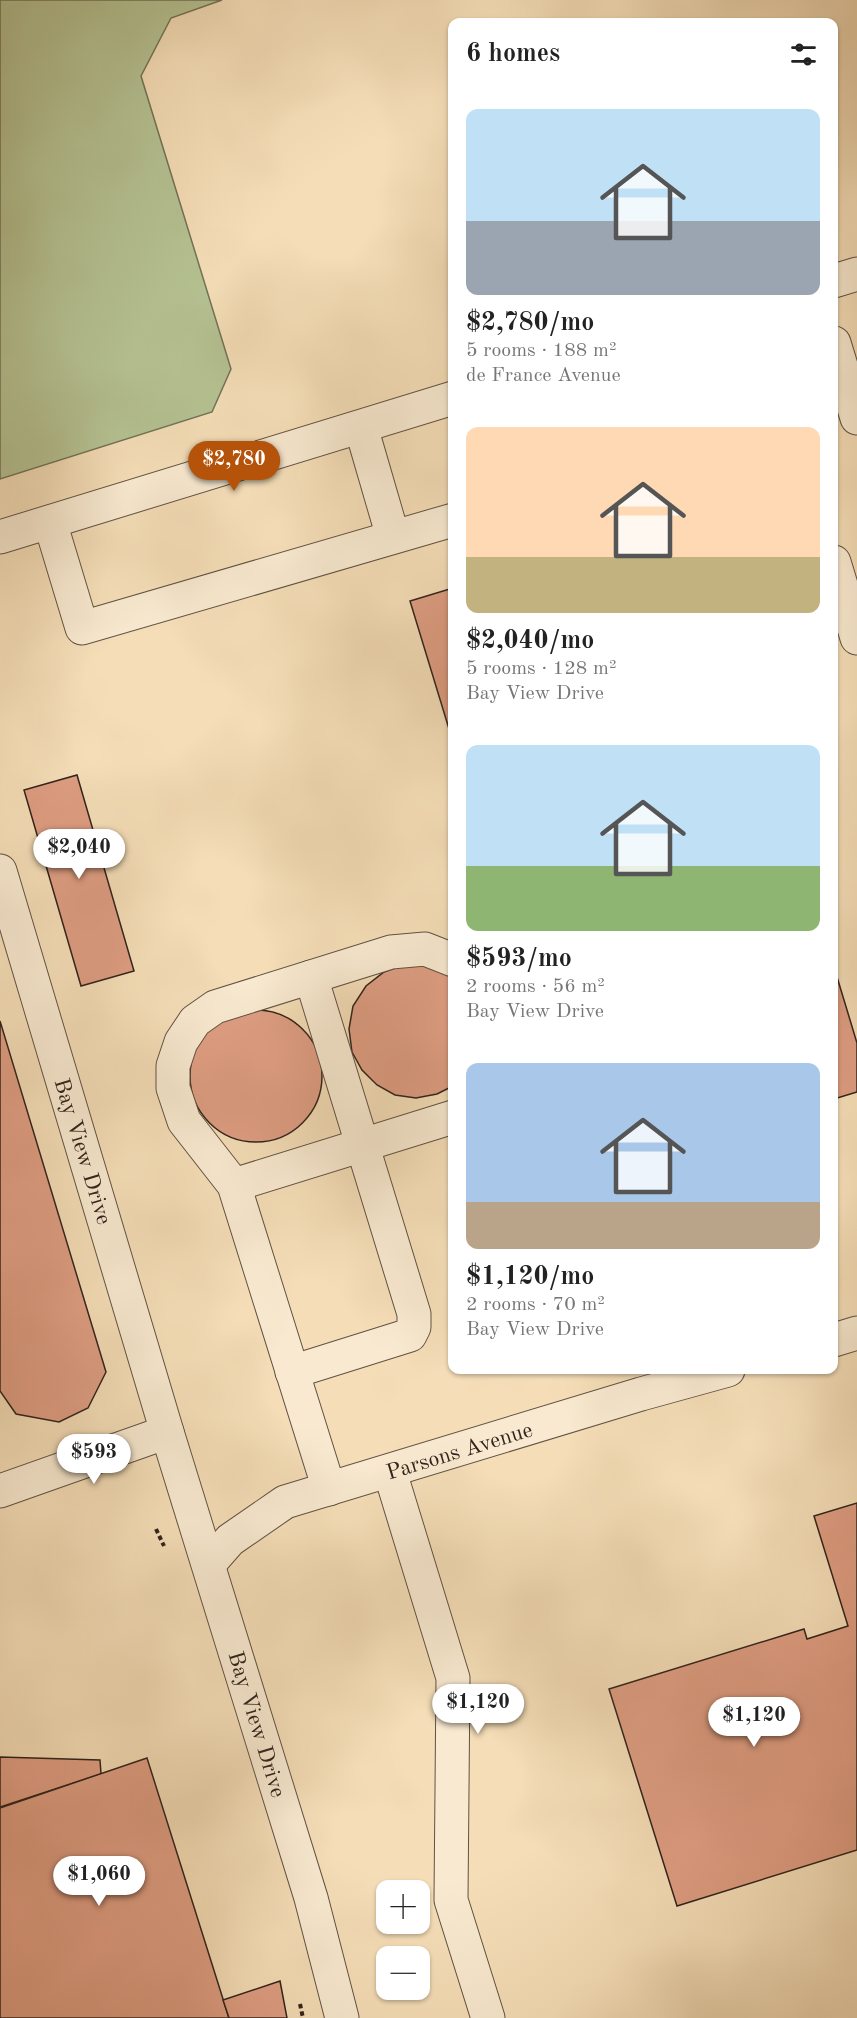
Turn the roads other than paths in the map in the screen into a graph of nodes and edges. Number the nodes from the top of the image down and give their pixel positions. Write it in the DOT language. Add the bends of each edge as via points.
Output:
graph roads {
  1 [pos="857,274"];
  2 [pos="838,280"];
  3 [pos="838,356"];
  4 [pos="448,400"];
  5 [pos="857,418"];
  6 [pos="360,427"];
  7 [pos="448,521"];
  8 [pos="50,522"];
  9 [pos="0,537"];
  10 [pos="393,537"];
  11 [pos="838,575"];
  12 [pos="857,638"];
  13 [pos="0,871"];
  14 [pos="448,956"];
  15 [pos="311,977"];
  16 [pos="448,1118"];
  17 [pos="363,1144"];
  18 [pos="234,1185"];
  19 [pos="857,1333"];
  20 [pos="838,1339"];
  21 [pos="292,1372"];
  22 [pos="714,1374"];
  23 [pos="167,1432"];
  24 [pos="390,1472"];
  25 [pos="1,1486"];
  26 [pos="329,1489"];
  27 [pos="209,1564"];
  28 [pos="342,2018"];
  29 [pos="488,2018"];
  1 -- 2 [label="street"];
  3 -- 5 [label="street"];
  4 -- 6 [label="street"];
  6 -- 8 [label="street"];
  6 -- 10 [label="street"];
  7 -- 10 [label="street"];
  8 -- 9 [label="street"];
  8 -- 10 [label="street" via="82,628"];
  11 -- 12 [label="street"];
  13 -- 23 [label="street, Bay View Drive"];
  14 -- 15 [label="street" via="425,949 391,952"];
  15 -- 17 [label="street"];
  15 -- 18 [label="street" via="215,1007 195,1021 181,1042 173,1066 173,1088 184,1121"];
  16 -- 17 [label="street"];
  17 -- 18 [label="street"];
  17 -- 21 [label="street" via="414,1314 414,1327 410,1335"];
  18 -- 21 [label="street"];
  19 -- 20 [label="street"];
  21 -- 26 [label="street"];
  22 -- 24 [label="street, Parsons Avenue"];
  23 -- 25 [label="street"];
  23 -- 27 [label="street, Bay View Drive"];
  24 -- 26 [label="street, Parsons Avenue"];
  24 -- 29 [label="street" via="453,1678 451,1900"];
  26 -- 27 [label="street, Parsons Avenue" via="285,1502 230,1540"];
  27 -- 28 [label="street, Bay View Drive" via="312,1898"];
}
